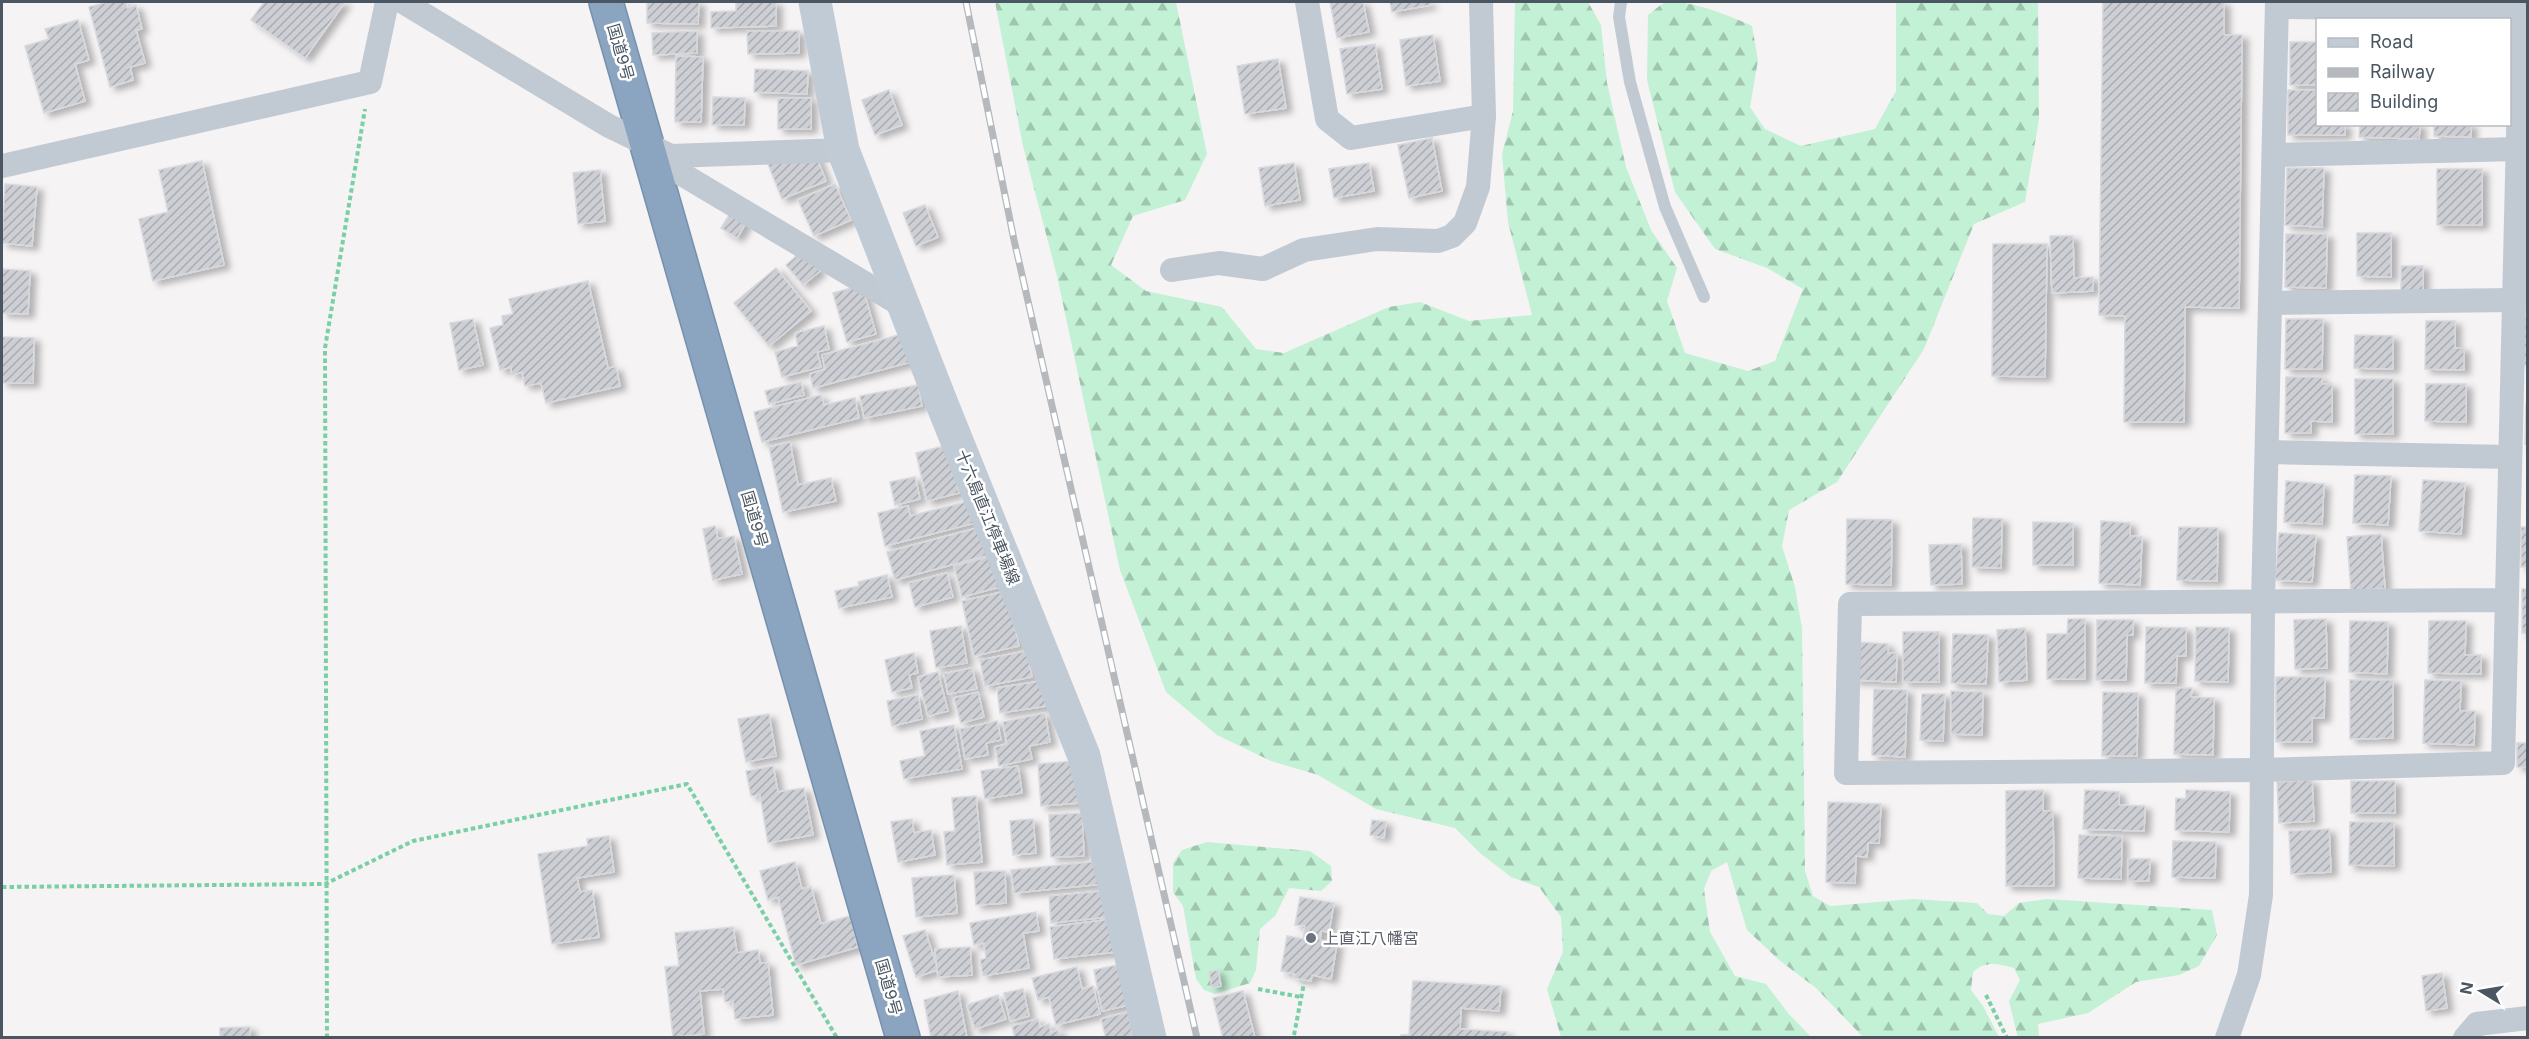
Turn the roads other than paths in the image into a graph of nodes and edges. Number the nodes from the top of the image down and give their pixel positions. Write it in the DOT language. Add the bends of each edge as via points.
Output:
graph roads {
  1 [pos="387,2"];
  2 [pos="403,2"];
  3 [pos="606,2"];
  4 [pos="815,2"];
  5 [pos="1307,2"];
  6 [pos="1481,2"];
  7 [pos="1621,2"];
  8 [pos="2277,4"];
  9 [pos="1484,116"];
  10 [pos="2518,149"];
  11 [pos="843,150"];
  12 [pos="660,151"];
  13 [pos="2274,155"];
  14 [pos="2,166"];
  15 [pos="1172,270"];
  16 [pos="1704,297"];
  17 [pos="2514,300"];
  18 [pos="2270,303"];
  19 [pos="903,306"];
  20 [pos="2267,452"];
  21 [pos="2510,457"];
  22 [pos="2506,600"];
  23 [pos="2263,603"];
  24 [pos="2260,770"];
  25 [pos="2528,1018"];
  26 [pos="903,1038"];
  27 [pos="1150,1038"];
  28 [pos="2227,1038"];
  29 [pos="2465,1038"];
  1 -- 14 [label="street" via="370,82"];
  2 -- 12 [label="street" via="609,126"];
  3 -- 12 [label="highway, 国道9号"];
  4 -- 11 [label="main road, 十六島直江停車場線"];
  5 -- 9 [label="street" via="1327,119 1351,138"];
  6 -- 9 [label="street"];
  7 -- 16 [label="lane" via="1619,17 1636,105 1665,207"];
  8 -- 10 [label="street" via="2521,10"];
  8 -- 13 [label="street"];
  9 -- 15 [label="street" via="1478,187 1465,223 1452,236 1438,241 1377,239 1304,250 1263,269 1219,262"];
  10 -- 13 [label="street"];
  10 -- 17 [label="street"];
  11 -- 12 [label="street"];
  11 -- 19 [label="main road, 十六島直江停車場線"];
  12 -- 19 [label="street" via="680,173"];
  12 -- 26 [label="highway, 国道9号"];
  13 -- 18 [label="street"];
  17 -- 18 [label="street"];
  17 -- 21 [label="street"];
  18 -- 20 [label="street"];
  19 -- 27 [label="main road, 十六島直江停車場線" via="1084,756"];
  20 -- 21 [label="street"];
  20 -- 23 [label="street"];
  21 -- 22 [label="street"];
  22 -- 23 [label="street"];
  22 -- 24 [label="street" via="2503,764"];
  23 -- 24 [label="street"];
  23 -- 24 [label="street" via="1850,604 1846,773"];
  24 -- 28 [label="street" via="2261,896 2249,975"];
  25 -- 29 [label="street" via="2477,1024"];
}
